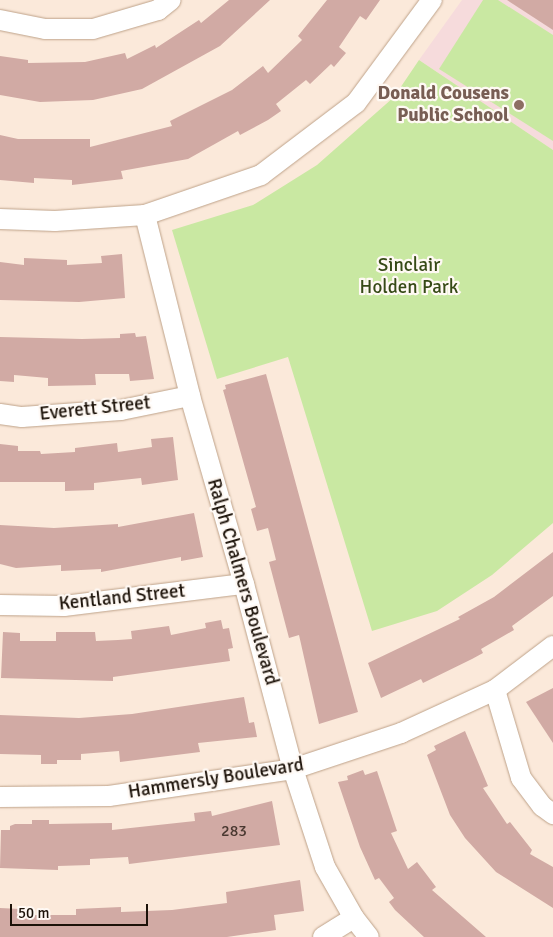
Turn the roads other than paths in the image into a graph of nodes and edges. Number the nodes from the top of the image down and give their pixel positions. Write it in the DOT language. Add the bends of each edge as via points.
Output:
graph roads {
  1 [pos="171,0"];
  2 [pos="432,0"];
  3 [pos="0,20"];
  4 [pos="146,215"];
  5 [pos="0,219"];
  6 [pos="190,396"];
  7 [pos="0,414"];
  8 [pos="244,584"];
  9 [pos="0,605"];
  10 [pos="553,646"];
  11 [pos="495,690"];
  12 [pos="293,770"];
  13 [pos="0,797"];
  14 [pos="553,814"];
  15 [pos="354,918"];
  16 [pos="323,937"];
  17 [pos="369,937"];
  1 -- 3 [label="street" via="158,10 93,29 45,28"];
  2 -- 4 [label="street" via="356,103 316,135 261,175"];
  4 -- 5 [label="street" via="55,221"];
  4 -- 6 [label="street, Ralph Chalmers Boulevard"];
  6 -- 7 [label="street, Everett Street" via="121,410 22,417"];
  6 -- 8 [label="street, Ralph Chalmers Boulevard"];
  8 -- 9 [label="street, Kentland Street" via="64,606"];
  8 -- 12 [label="street, Ralph Chalmers Boulevard"];
  10 -- 11 [label="street, Hammersly Boulevard"];
  11 -- 12 [label="street, Hammersly Boulevard" via="401,733"];
  11 -- 14 [label="street" via="521,778 542,806"];
  12 -- 13 [label="street, Hammersly Boulevard" via="109,796"];
  12 -- 15 [label="street, Ralph Chalmers Boulevard" via="325,867"];
  15 -- 16 [label="street"];
  15 -- 17 [label="street, Ralph Chalmers Boulevard"];
}
